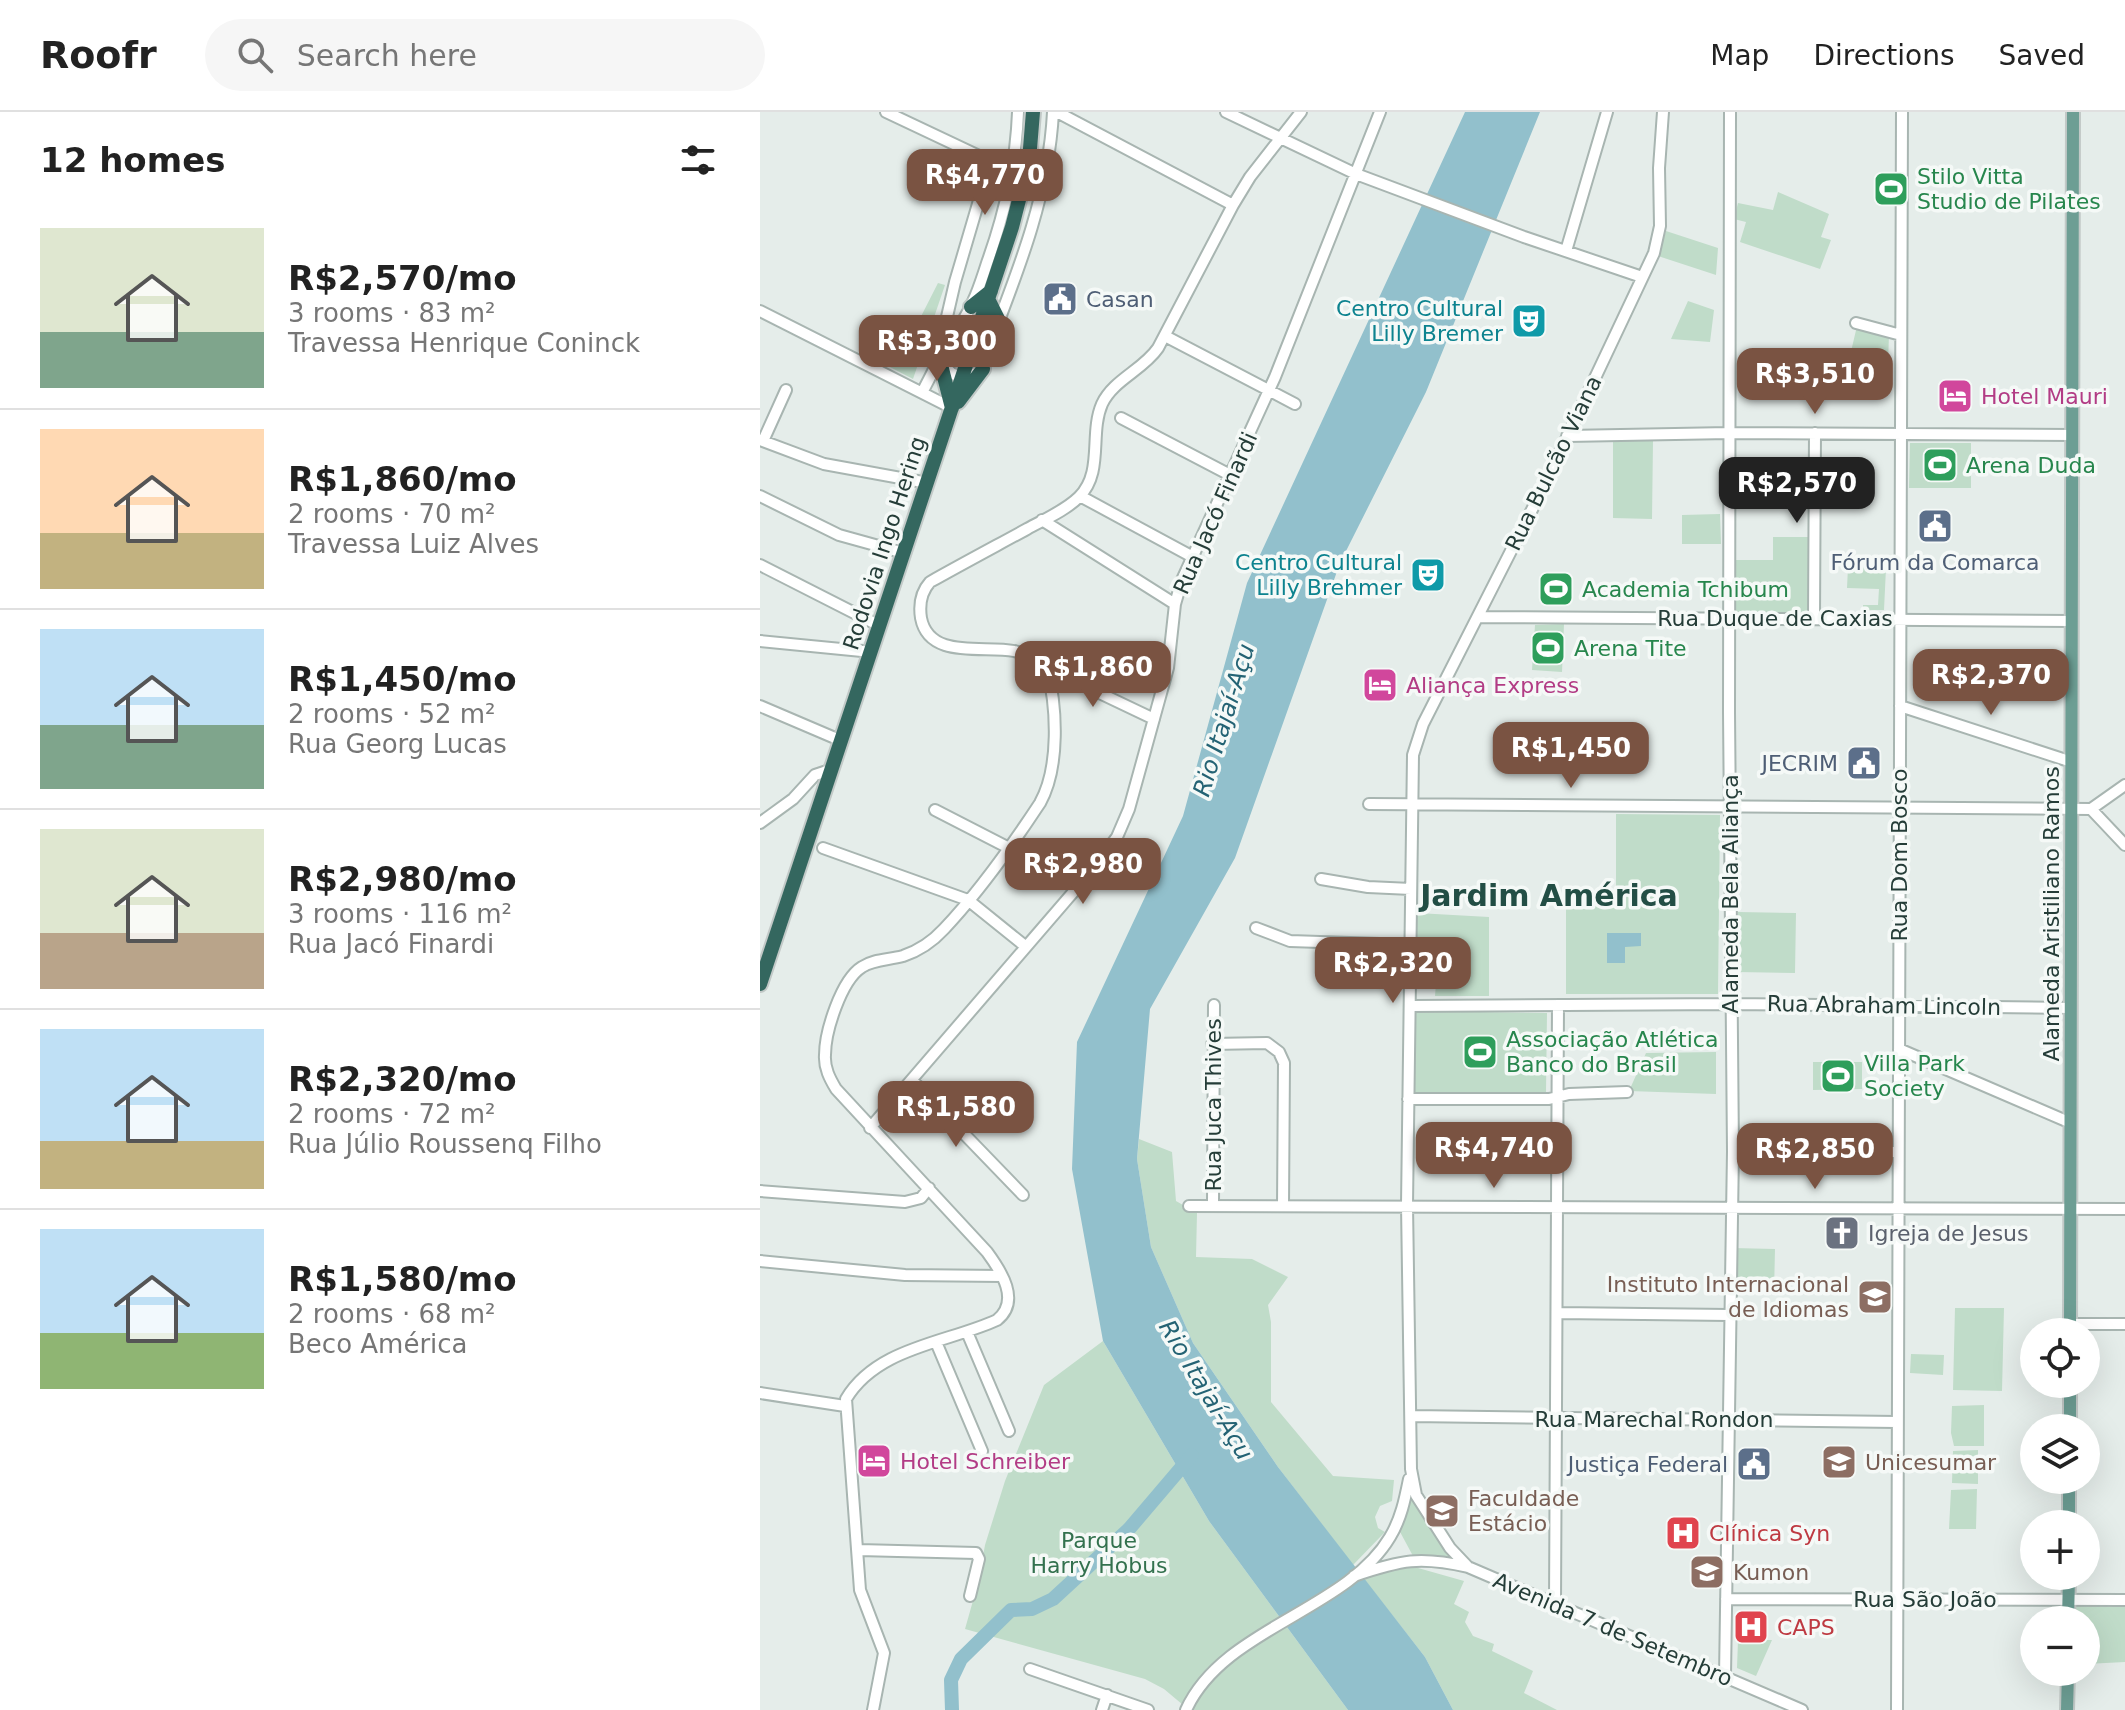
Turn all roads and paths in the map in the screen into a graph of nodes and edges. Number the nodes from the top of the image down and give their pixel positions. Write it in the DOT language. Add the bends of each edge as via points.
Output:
graph roads {
  1 [pos="886,112"];
  2 [pos="1018,112"];
  3 [pos="1033,112"];
  4 [pos="1055,112"];
  5 [pos="1226,112"];
  6 [pos="1301,112"];
  7 [pos="1380,112"];
  8 [pos="1607,112"];
  9 [pos="1663,112"];
  10 [pos="1730,112"];
  11 [pos="1902,112"];
  12 [pos="2073,112"];
  13 [pos="1282,139"];
  14 [pos="990,163"];
  15 [pos="1013,172"];
  16 [pos="1356,174"];
  17 [pos="1233,205"];
  18 [pos="1566,251"];
  19 [pos="1642,277"];
  20 [pos="955,282"];
  21 [pos="982,298"];
  22 [pos="760,311"];
  23 [pos="999,321"];
  24 [pos="1856,323"];
  25 [pos="960,325"];
  26 [pos="979,328"];
  27 [pos="943,334"];
  28 [pos="1901,335"];
  29 [pos="1165,336"];
  30 [pos="990,344"];
  31 [pos="939,357"];
  32 [pos="983,369"];
  33 [pos="963,376"];
  34 [pos="786,390"];
  35 [pos="1269,391"];
  36 [pos="922,393"];
  37 [pos="1295,404"];
  38 [pos="952,408"];
  39 [pos="1121,418"];
  40 [pos="1729,433"];
  41 [pos="1815,433"];
  42 [pos="1901,435"];
  43 [pos="2072,435"];
  44 [pos="1567,436"];
  45 [pos="762,441"];
  46 [pos="1232,476"];
  47 [pos="928,483"];
  48 [pos="760,496"];
  49 [pos="1080,496"];
  50 [pos="1042,520"];
  51 [pos="904,553"];
  52 [pos="1191,556"];
  53 [pos="760,565"];
  54 [pos="1175,604"];
  55 [pos="1479,617"];
  56 [pos="1729,617"];
  57 [pos="1814,617"];
  58 [pos="1900,618"];
  59 [pos="2072,621"];
  60 [pos="880,626"];
  61 [pos="760,641"];
  62 [pos="872,652"];
  63 [pos="1047,668"];
  64 [pos="760,706"];
  65 [pos="1900,706"];
  66 [pos="1154,719"];
  67 [pos="842,741"];
  68 [pos="2072,762"];
  69 [pos="833,769"];
  70 [pos="2125,785"];
  71 [pos="1369,804"];
  72 [pos="1411,805"];
  73 [pos="1730,807"];
  74 [pos="1900,808"];
  75 [pos="2072,809"];
  76 [pos="2091,809"];
  77 [pos="935,810"];
  78 [pos="760,823"];
  79 [pos="2123,840"];
  80 [pos="1007,847"];
  81 [pos="823,848"];
  82 [pos="1321,879"];
  83 [pos="1411,889"];
  84 [pos="968,900"];
  85 [pos="1256,928"];
  86 [pos="1410,945"];
  87 [pos="1025,946"];
  88 [pos="760,984"];
  89 [pos="1731,1004"];
  90 [pos="1214,1005"];
  91 [pos="1558,1005"];
  92 [pos="1899,1005"];
  93 [pos="1410,1006"];
  94 [pos="2071,1008"];
  95 [pos="1212,1044"];
  96 [pos="1899,1049"];
  97 [pos="912,1080"];
  98 [pos="1627,1092"];
  99 [pos="1558,1097"];
  100 [pos="1408,1099"];
  101 [pos="2071,1123"];
  102 [pos="870,1128"];
  103 [pos="1733,1151"];
  104 [pos="1898,1152"];
  105 [pos="929,1188"];
  106 [pos="760,1191"];
  107 [pos="1023,1195"];
  108 [pos="1407,1205"];
  109 [pos="1189,1206"];
  110 [pos="1213,1206"];
  111 [pos="1283,1206"];
  112 [pos="1430,1206"];
  113 [pos="1558,1208"];
  114 [pos="1732,1208"];
  115 [pos="1898,1209"];
  116 [pos="2125,1209"];
  117 [pos="2071,1210"];
  118 [pos="1407,1232"];
  119 [pos="760,1261"];
  120 [pos="1002,1276"];
  121 [pos="1558,1313"];
  122 [pos="1729,1315"];
  123 [pos="2070,1318"];
  124 [pos="2125,1324"];
  125 [pos="2100,1326"];
  126 [pos="967,1332"];
  127 [pos="936,1342"];
  128 [pos="760,1393"];
  129 [pos="845,1406"];
  130 [pos="1411,1416"];
  131 [pos="1558,1419"];
  132 [pos="1728,1420"];
  133 [pos="1897,1422"];
  134 [pos="1009,1431"];
  135 [pos="982,1451"];
  136 [pos="1411,1469"];
  137 [pos="859,1550"];
  138 [pos="1468,1567"];
  139 [pos="1354,1576"];
  140 [pos="2068,1590"];
  141 [pos="970,1596"];
  142 [pos="1726,1599"];
  143 [pos="1897,1599"];
  144 [pos="2125,1600"];
  145 [pos="2068,1601"];
  146 [pos="1555,1604"];
  147 [pos="2068,1606"];
  148 [pos="1030,1669"];
  149 [pos="1725,1676"];
  150 [pos="2068,1686"];
  151 [pos="1107,1695"];
  152 [pos="873,1710"];
  153 [pos="1102,1710"];
  154 [pos="1148,1710"];
  155 [pos="1186,1710"];
  156 [pos="1802,1710"];
  157 [pos="1897,1710"];
  158 [pos="2067,1710"];
  1 -- 14 [label="street"];
  2 -- 15 [label="street"];
  3 -- 21 [label="highway, Rodovia Ingo Hering" via="1025,181"];
  4 -- 17 [label="street"];
  4 -- 23 [label="street" via="1042,197"];
  5 -- 13 [label="street"];
  6 -- 13 [label="street"];
  7 -- 16 [label="street, Rua Jacó Finardi"];
  8 -- 18 [label="street"];
  9 -- 19 [label="street, Rua Bulcão Viana" via="1660,226"];
  10 -- 40 [label="street, Alameda Bela Aliança"];
  11 -- 28 [label="street, Rua Dom Bosco"];
  12 -- 43 [label="main road, Alameda Aristiliano Ramos"];
  13 -- 16 [label="street"];
  13 -- 17 [label="street"];
  14 -- 15 [label="street"];
  14 -- 20 [label="street"];
  15 -- 21 [label="street"];
  16 -- 18 [label="street"];
  16 -- 35 [label="street, Rua Jacó Finardi"];
  17 -- 29 [label="street"];
  18 -- 19 [label="street"];
  19 -- 44 [label="street, Rua Bulcão Viana"];
  20 -- 21 [label="street"];
  20 -- 27 [label="street"];
  21 -- 23 [label="highway"];
  21 -- 25 [label="street"];
  21 -- 26 [label="highway, Rodovia Ingo Hering"];
  22 -- 36 [label="street"];
  23 -- 30 [label="street"];
  24 -- 28 [label="street"];
  25 -- 26 [label="street"];
  25 -- 27 [label="street"];
  26 -- 30 [label="street"];
  26 -- 33 [label="highway, Rodovia Ingo Hering"];
  27 -- 31 [label="street"];
  28 -- 42 [label="street, Rua Dom Bosco"];
  29 -- 35 [label="street"];
  29 -- 49 [label="street" via="1145,364 1104,400 1096,426 1095,462"];
  30 -- 32 [label="street"];
  31 -- 33 [label="street" via="952,374"];
  31 -- 36 [label="street"];
  31 -- 38 [label="highway"];
  32 -- 33 [label="street"];
  32 -- 38 [label="highway"];
  33 -- 38 [label="highway, Rodovia Ingo Hering"];
  34 -- 45 [label="street"];
  35 -- 37 [label="street"];
  35 -- 46 [label="street, Rua Jacó Finardi"];
  36 -- 38 [label="street"];
  38 -- 47 [label="highway, Rodovia Ingo Hering"];
  39 -- 46 [label="street"];
  40 -- 41 [label="street"];
  40 -- 44 [label="street"];
  40 -- 56 [label="street, Alameda Bela Aliança"];
  41 -- 42 [label="street"];
  41 -- 57 [label="street"];
  42 -- 43 [label="street"];
  42 -- 58 [label="street, Rua Dom Bosco"];
  43 -- 59 [label="main road, Alameda Aristiliano Ramos"];
  44 -- 55 [label="street, Rua Bulcão Viana"];
  45 -- 47 [label="street" via="824,464"];
  46 -- 52 [label="street, Rua Jacó Finardi"];
  47 -- 51 [label="highway, Rodovia Ingo Hering"];
  48 -- 51 [label="street" via="839,535"];
  49 -- 50 [label="street"];
  49 -- 52 [label="street"];
  50 -- 54 [label="street"];
  50 -- 63 [label="street" via="930,582 920,608 923,625 943,645 1018,651"];
  51 -- 60 [label="highway, Rodovia Ingo Hering"];
  52 -- 54 [label="street, Rua Jacó Finardi"];
  53 -- 60 [label="street"];
  54 -- 66 [label="street, Rua Jacó Finardi" via="1171,654"];
  55 -- 56 [label="street, Rua Duque de Caxias"];
  55 -- 72 [label="street, Rua Bulcão Viana" via="1415,744"];
  56 -- 57 [label="street, Rua Duque de Caxias"];
  56 -- 73 [label="street, Alameda Bela Aliança"];
  57 -- 58 [label="street, Rua Duque de Caxias"];
  58 -- 59 [label="street, Rua Duque de Caxias"];
  58 -- 65 [label="street, Rua Dom Bosco"];
  59 -- 68 [label="main road, Alameda Aristiliano Ramos"];
  60 -- 62 [label="highway, Rodovia Ingo Hering"];
  61 -- 62 [label="street"];
  62 -- 67 [label="highway, Rodovia Ingo Hering"];
  63 -- 66 [label="street"];
  63 -- 80 [label="street" via="1050,782"];
  64 -- 67 [label="street"];
  65 -- 68 [label="street"];
  65 -- 74 [label="street, Rua Dom Bosco"];
  66 -- 87 [label="street, Rua Jacó Finardi" via="1117,837"];
  67 -- 69 [label="highway, Rodovia Ingo Hering"];
  68 -- 75 [label="main road, Alameda Aristiliano Ramos"];
  69 -- 78 [label="street" via="815,775"];
  69 -- 88 [label="highway, Rodovia Ingo Hering"];
  70 -- 76 [label="street"];
  71 -- 72 [label="street"];
  72 -- 73 [label="street"];
  72 -- 83 [label="street, Rua Bulcão Viana"];
  73 -- 74 [label="street"];
  73 -- 89 [label="street, Alameda Bela Aliança"];
  74 -- 75 [label="street"];
  74 -- 92 [label="street, Rua Dom Bosco"];
  75 -- 76 [label="street"];
  75 -- 94 [label="main road, Alameda Aristiliano Ramos"];
  76 -- 79 [label="street"];
  77 -- 80 [label="street"];
  80 -- 84 [label="street"];
  81 -- 84 [label="street"];
  82 -- 83 [label="street"];
  83 -- 86 [label="street, Rua Bulcão Viana"];
  84 -- 87 [label="street"];
  84 -- 102 [label="street" via="918,949 863,966 839,1001 826,1045 826,1069 845,1102"];
  85 -- 86 [label="street" via="1290,941"];
  86 -- 93 [label="street, Rua Bulcão Viana"];
  87 -- 97 [label="street, Rua Jacó Finardi"];
  89 -- 91 [label="street, Rua Abraham Lincoln"];
  89 -- 92 [label="street, Rua Abraham Lincoln"];
  89 -- 103 [label="street, Alameda Bela Aliança"];
  90 -- 95 [label="street, Rua Juca Thives"];
  91 -- 93 [label="street, Rua Abraham Lincoln"];
  91 -- 99 [label="street"];
  92 -- 94 [label="street, Rua Abraham Lincoln"];
  92 -- 96 [label="street, Rua Dom Bosco"];
  93 -- 100 [label="street, Rua Bulcão Viana"];
  94 -- 101 [label="main road, Alameda Aristiliano Ramos"];
  95 -- 110 [label="street, Rua Juca Thives"];
  95 -- 111 [label="street" via="1267,1043 1284,1063"];
  96 -- 101 [label="street"];
  96 -- 104 [label="street, Rua Dom Bosco"];
  97 -- 102 [label="street, Rua Jacó Finardi"];
  97 -- 107 [label="street"];
  98 -- 99 [label="street"];
  99 -- 100 [label="street"];
  99 -- 113 [label="street"];
  100 -- 108 [label="street, Rua Bulcão Viana"];
  101 -- 117 [label="main road, Alameda Aristiliano Ramos"];
  102 -- 105 [label="street"];
  103 -- 104 [label="street"];
  103 -- 114 [label="street, Alameda Bela Aliança"];
  104 -- 115 [label="street, Rua Dom Bosco"];
  105 -- 106 [label="street" via="921,1198 905,1202"];
  105 -- 120 [label="street"];
  108 -- 111 [label="street"];
  108 -- 112 [label="street"];
  108 -- 118 [label="street, Rua Bulcão Viana"];
  109 -- 110 [label="street"];
  110 -- 111 [label="street"];
  112 -- 113 [label="street"];
  112 -- 118 [label="street"];
  113 -- 114 [label="street"];
  113 -- 121 [label="street"];
  114 -- 115 [label="street"];
  114 -- 122 [label="street, Alameda Bela Aliança"];
  115 -- 117 [label="street"];
  115 -- 133 [label="street, Rua Dom Bosco"];
  116 -- 117 [label="street"];
  117 -- 123 [label="main road, Alameda Aristiliano Ramos"];
  118 -- 130 [label="street, Rua Bulcão Viana"];
  119 -- 120 [label="street" via="905,1275"];
  120 -- 126 [label="street" via="1009,1299 1004,1314"];
  121 -- 122 [label="street"];
  121 -- 131 [label="street"];
  122 -- 132 [label="street, Alameda Bela Aliança"];
  124 -- 125 [label="street"];
  126 -- 127 [label="street"];
  126 -- 134 [label="street"];
  127 -- 129 [label="street" via="881,1365 854,1387"];
  127 -- 135 [label="street"];
  128 -- 129 [label="street"];
  129 -- 137 [label="street"];
  130 -- 131 [label="street, Rua Marechal Rondon"];
  130 -- 136 [label="street, Rua Bulcão Viana"];
  131 -- 132 [label="street, Rua Marechal Rondon"];
  131 -- 146 [label="street"];
  132 -- 133 [label="street, Rua Marechal Rondon"];
  132 -- 142 [label="street, Alameda Bela Aliança"];
  133 -- 143 [label="street, Rua Dom Bosco"];
  136 -- 138 [label="street" via="1416,1495"];
  136 -- 139 [label="street" via="1390,1539"];
  137 -- 141 [label="street" via="976,1553"];
  137 -- 152 [label="street" via="861,1596 884,1653"];
  138 -- 139 [label="street, Avenida 7 de Setembro" via="1408,1560"];
  138 -- 146 [label="street, Avenida 7 de Setembro"];
  139 -- 155 [label="street" via="1225,1661 1203,1682"];
  140 -- 145 [label="main road"];
  142 -- 143 [label="street, Rua São João"];
  142 -- 149 [label="street, Alameda Bela Aliança"];
  143 -- 145 [label="street, Rua São João"];
  143 -- 157 [label="street, Rua Dom Bosco"];
  144 -- 145 [label="street, Rua São João"];
  145 -- 147 [label="main road"];
  146 -- 149 [label="street, Avenida 7 de Setembro"];
  148 -- 151 [label="street"];
  149 -- 156 [label="street, Avenida 7 de Setembro"];
  150 -- 158 [label="main road"];
  151 -- 153 [label="street"];
  151 -- 154 [label="street"];
}
